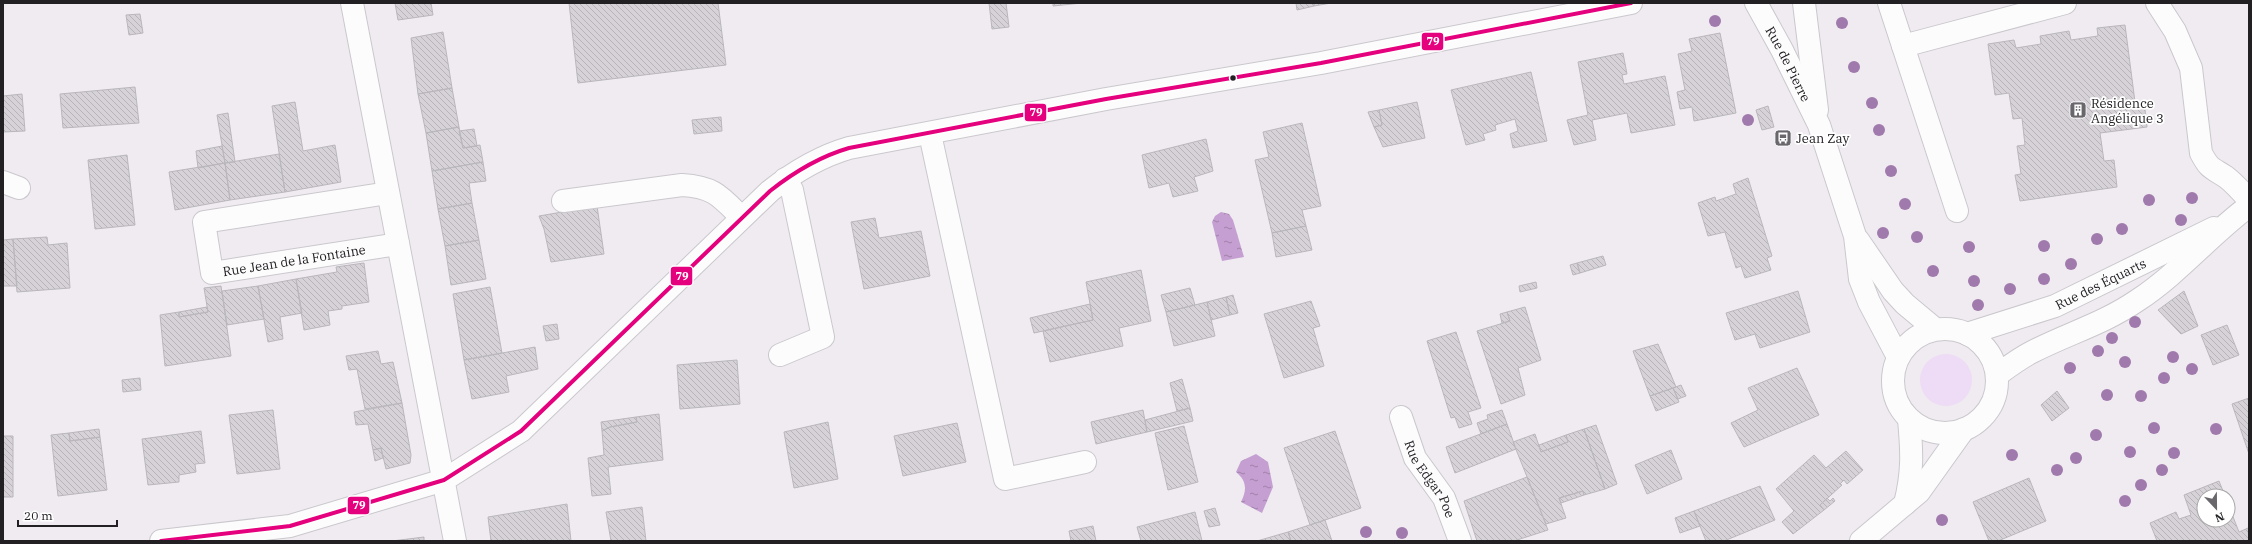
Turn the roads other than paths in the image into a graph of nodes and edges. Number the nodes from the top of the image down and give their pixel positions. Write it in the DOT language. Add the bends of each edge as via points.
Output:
graph roads {
  1 [pos="352,3"];
  2 [pos="1631,3"];
  3 [pos="1756,3"];
  4 [pos="1804,3"];
  5 [pos="1889,3"];
  6 [pos="2065,3"];
  7 [pos="2157,3"];
  8 [pos="1903,46"];
  9 [pos="1819,125"];
  10 [pos="930,134"];
  11 [pos="785,179"];
  12 [pos="388,193"];
  13 [pos="2249,200"];
  14 [pos="563,201"];
  15 [pos="2249,206"];
  16 [pos="1957,211"];
  17 [pos="741,218"];
  18 [pos="2228,222"];
  19 [pos="1854,236"];
  20 [pos="398,244"];
  21 [pos="1935,329"];
  22 [pos="1967,334"];
  23 [pos="780,355"];
  24 [pos="1898,358"];
  25 [pos="1997,375"];
  26 [pos="1401,417"];
  27 [pos="1909,419"];
  28 [pos="1964,429"];
  29 [pos="1085,462"];
  30 [pos="444,480"];
  31 [pos="1905,504"];
  32 [pos="161,541"];
  33 [pos="455,541"];
  34 [pos="1460,541"];
  35 [pos="1861,541"];
  1 -- 12 [label="street"];
  2 -- 10 [label="street" via="1320,63 1106,99"];
  3 -- 9 [label="street, Rue de Pierre"];
  4 -- 9 [label="street, Rue de Pierre"];
  5 -- 8 [label="street"];
  6 -- 8 [label="street"];
  7 -- 13 [label="street" via="2175,31 2191,68 2201,154 2207,165 2225,177"];
  8 -- 16 [label="street"];
  9 -- 19 [label="street, Rue de Pierre"];
  10 -- 11 [label="street" via="849,148 807,164"];
  10 -- 29 [label="street" via="1005,479"];
  11 -- 17 [label="street"];
  11 -- 23 [label="street" via="792,190 823,337"];
  12 -- 20 [label="street"];
  12 -- 20 [label="street, Rue Jean de la Fontaine" via="204,222 212,273"];
  14 -- 17 [label="street" via="682,185 700,186 713,191"];
  15 -- 18 [label="street, Rue des Équarts"];
  17 -- 30 [label="street" via="521,431"];
  18 -- 22 [label="street, Rue des Équarts" via="2055,306"];
  18 -- 25 [label="street, Rue des Équarts" via="2192,258 2140,299 2092,326 2030,353"];
  19 -- 21 [label="street, Rue de Pierre" via="1893,291"];
  19 -- 24 [label="street, Rue de Pierre" via="1860,279"];
  20 -- 30 [label="street"];
  21 -- 22 [label="street" via="1951,329"];
  21 -- 24 [label="street" via="1913,339"];
  22 -- 25 [label="street" via="1978,340 1987,350 1994,362"];
  24 -- 27 [label="street" via="1893,374 1893,391 1899,406"];
  25 -- 28 [label="street" via="1996,392 1990,408 1978,421"];
  26 -- 34 [label="street, Rue Edgar Poe" via="1415,458 1444,498"];
  27 -- 28 [label="street" via="1921,428 1935,432 1949,433"];
  27 -- 31 [label="street" via="1912,471"];
  28 -- 31 [label="street" via="1927,482"];
  30 -- 32 [label="street" via="290,526"];
  30 -- 33 [label="street"];
  31 -- 35 [label="street"];
}
